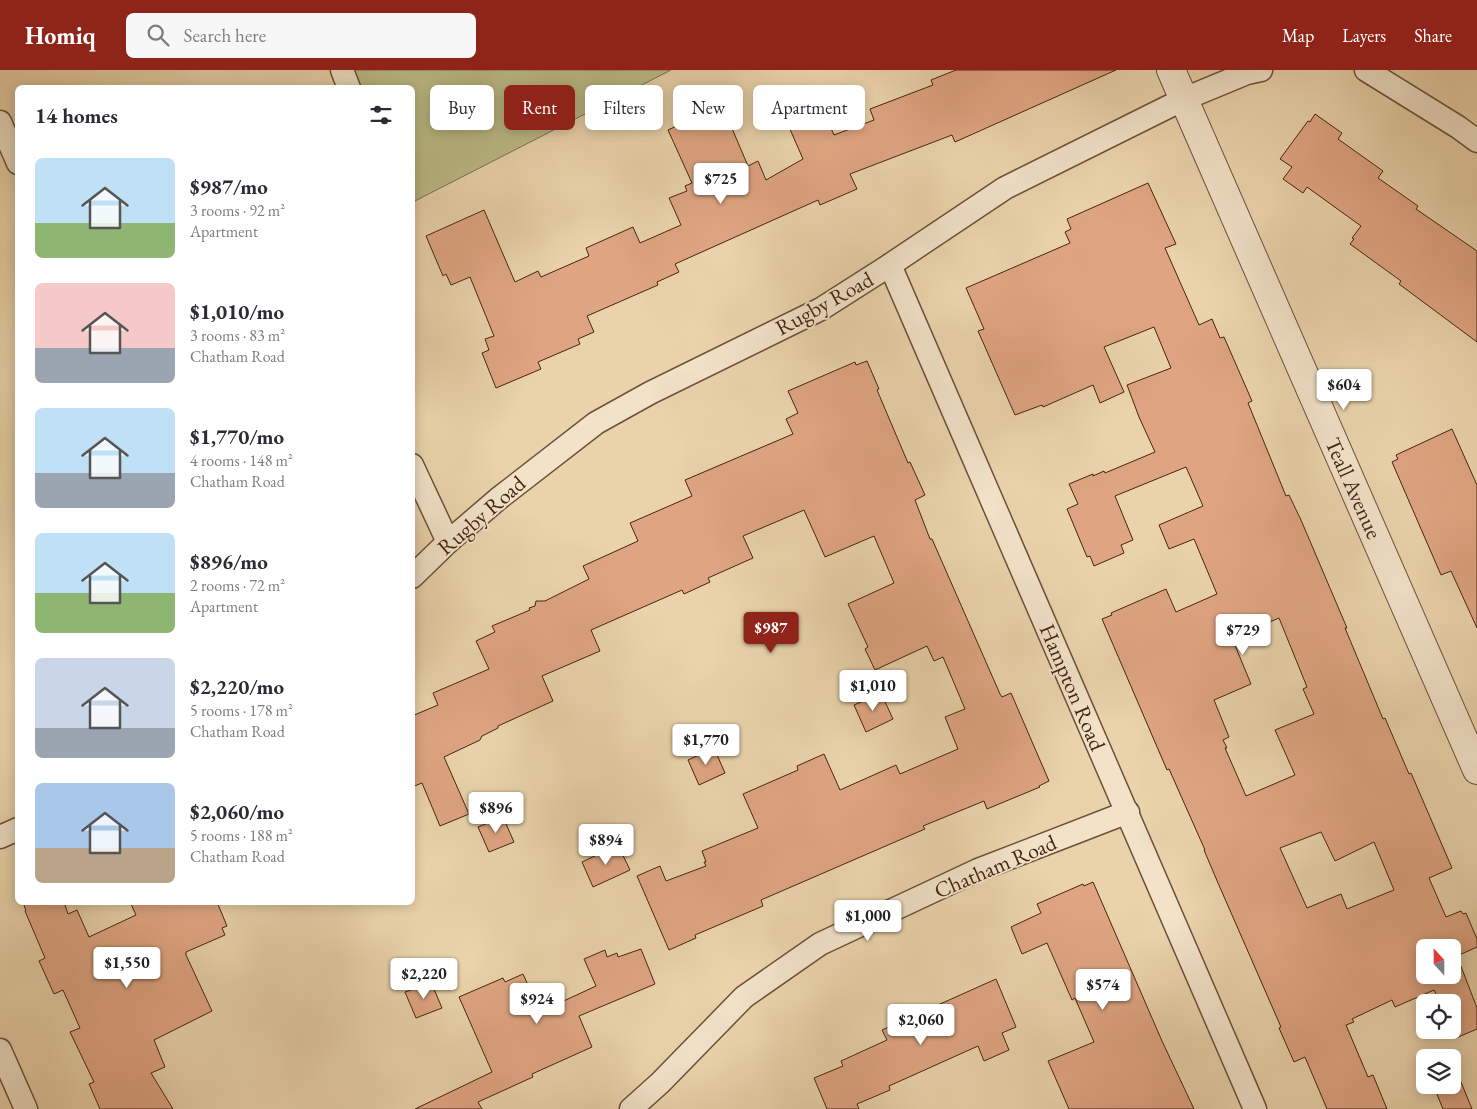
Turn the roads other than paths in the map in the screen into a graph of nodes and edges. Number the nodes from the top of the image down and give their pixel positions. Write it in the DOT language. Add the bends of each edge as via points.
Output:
graph roads {
  1 [pos="342,70"];
  2 [pos="1171,70"];
  3 [pos="1261,70"];
  4 [pos="1366,70"];
  5 [pos="348,85"];
  6 [pos="1184,99"];
  7 [pos="0,122"];
  8 [pos="1477,141"];
  9 [pos="15,156"];
  10 [pos="890,265"];
  11 [pos="415,471"];
  12 [pos="448,542"];
  13 [pos="415,574"];
  14 [pos="1477,770"];
  15 [pos="1128,812"];
  16 [pos="15,830"];
  17 [pos="0,837"];
  18 [pos="0,1050"];
  19 [pos="26,1109"];
  20 [pos="631,1109"];
  21 [pos="1255,1109"];
  1 -- 5 [label="street"];
  2 -- 6 [label="street, Teall Avenue"];
  3 -- 6 [label="street, Rugby Road"];
  4 -- 8 [label="street"];
  6 -- 10 [label="street, Rugby Road" via="1005,188"];
  6 -- 14 [label="street, Teall Avenue"];
  7 -- 9 [label="street"];
  10 -- 12 [label="street, Rugby Road" via="821,309 650,393 596,424 498,498"];
  10 -- 15 [label="street, Hampton Road"];
  11 -- 12 [label="street"];
  12 -- 13 [label="street, Rugby Road"];
  15 -- 20 [label="street, Chatham Road" via="978,870 820,944 744,997"];
  15 -- 21 [label="street, Hampton Road"];
  16 -- 17 [label="street"];
  18 -- 19 [label="street"];
}
